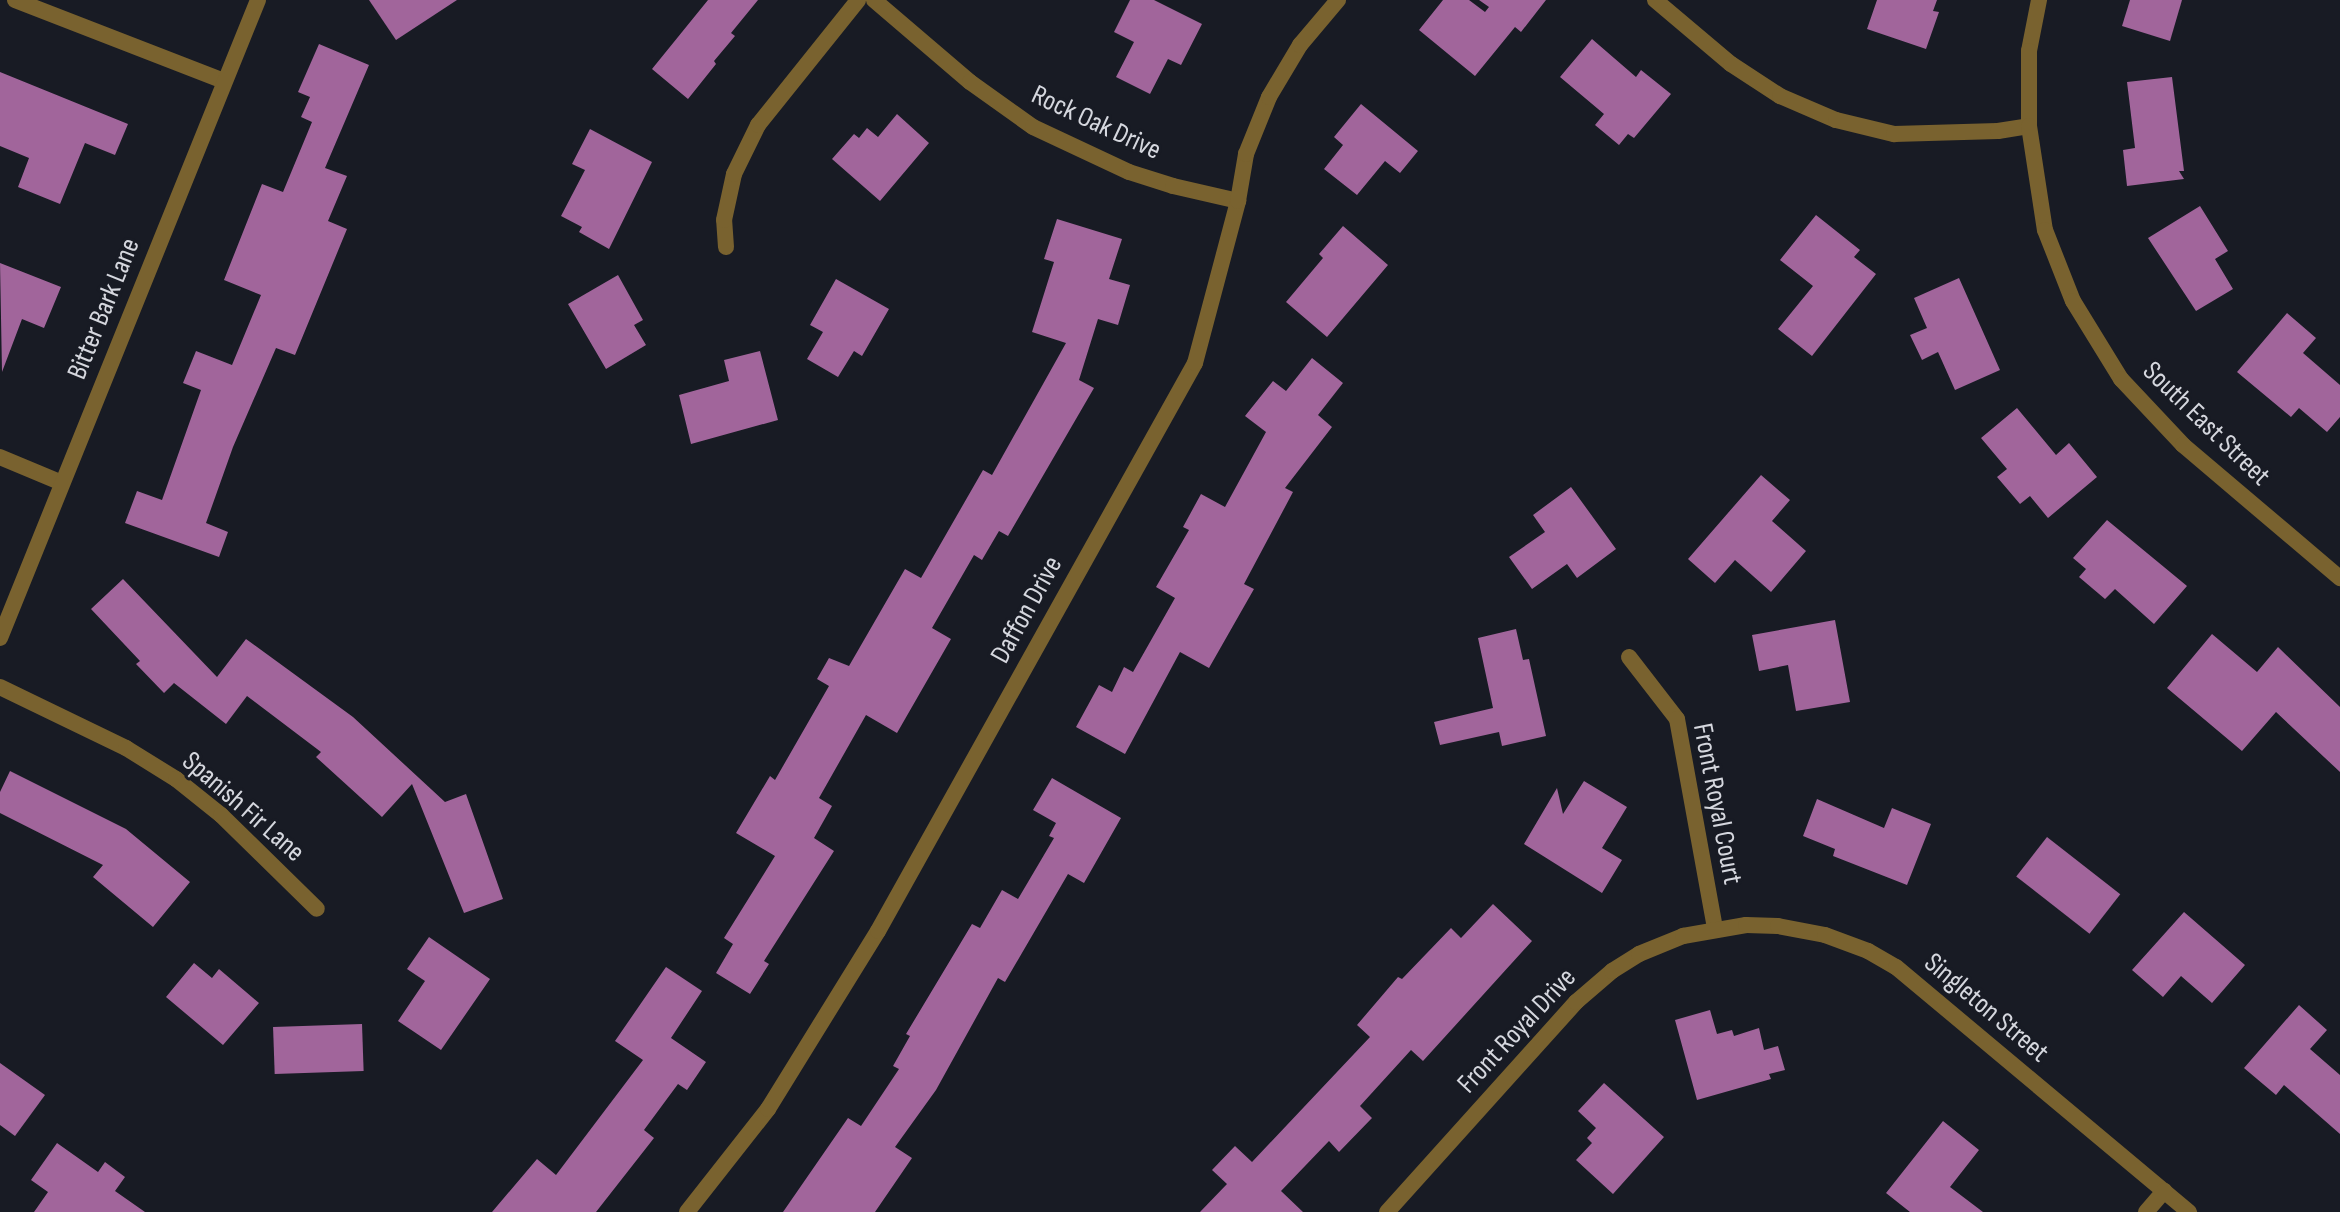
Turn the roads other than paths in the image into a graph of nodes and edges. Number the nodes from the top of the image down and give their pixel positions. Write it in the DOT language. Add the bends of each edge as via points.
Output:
graph roads {
  1 [pos="15,0"];
  2 [pos="258,0"];
  3 [pos="858,0"];
  4 [pos="874,0"];
  5 [pos="1338,0"];
  6 [pos="1655,0"];
  7 [pos="2039,0"];
  8 [pos="224,81"];
  9 [pos="2029,126"];
  10 [pos="1238,201"];
  11 [pos="726,247"];
  12 [pos="0,457"];
  13 [pos="62,483"];
  14 [pos="2340,578"];
  15 [pos="0,638"];
  16 [pos="1629,657"];
  17 [pos="0,687"];
  18 [pos="317,909"];
  19 [pos="1715,929"];
  20 [pos="2164,1191"];
  21 [pos="687,1212"];
  22 [pos="1387,1212"];
  23 [pos="2146,1212"];
  24 [pos="2189,1212"];
  1 -- 8 [label="street"];
  2 -- 8 [label="street, Bitter Bark Lane"];
  3 -- 11 [label="street" via="758,125 734,174 724,220"];
  4 -- 10 [label="street, Rock Oak Drive" via="970,82 1033,127 1129,172"];
  5 -- 10 [label="street, Daffon Drive" via="1300,45 1269,97 1246,154"];
  6 -- 9 [label="street" via="1731,64 1780,96 1836,120 1894,134"];
  7 -- 9 [label="street, South East Street" via="2029,51"];
  8 -- 13 [label="street, Bitter Bark Lane"];
  9 -- 14 [label="street, South East Street" via="2045,230 2073,301 2121,379 2183,445"];
  10 -- 21 [label="street, Daffon Drive" via="1195,363 878,931 768,1109"];
  12 -- 13 [label="street"];
  13 -- 15 [label="street, Bitter Bark Lane"];
  16 -- 19 [label="street, Front Royal Court" via="1677,719"];
  17 -- 18 [label="street, Spanish Fir Lane" via="126,748 176,779 221,815"];
  19 -- 20 [label="street, Singleton Street" via="1746,925 1809,931 1883,959"];
  19 -- 22 [label="street, Front Royal Drive" via="1654,947 1612,971 1576,1002"];
  20 -- 23 [label="street"];
  20 -- 24 [label="street, Singleton Street"];
}
